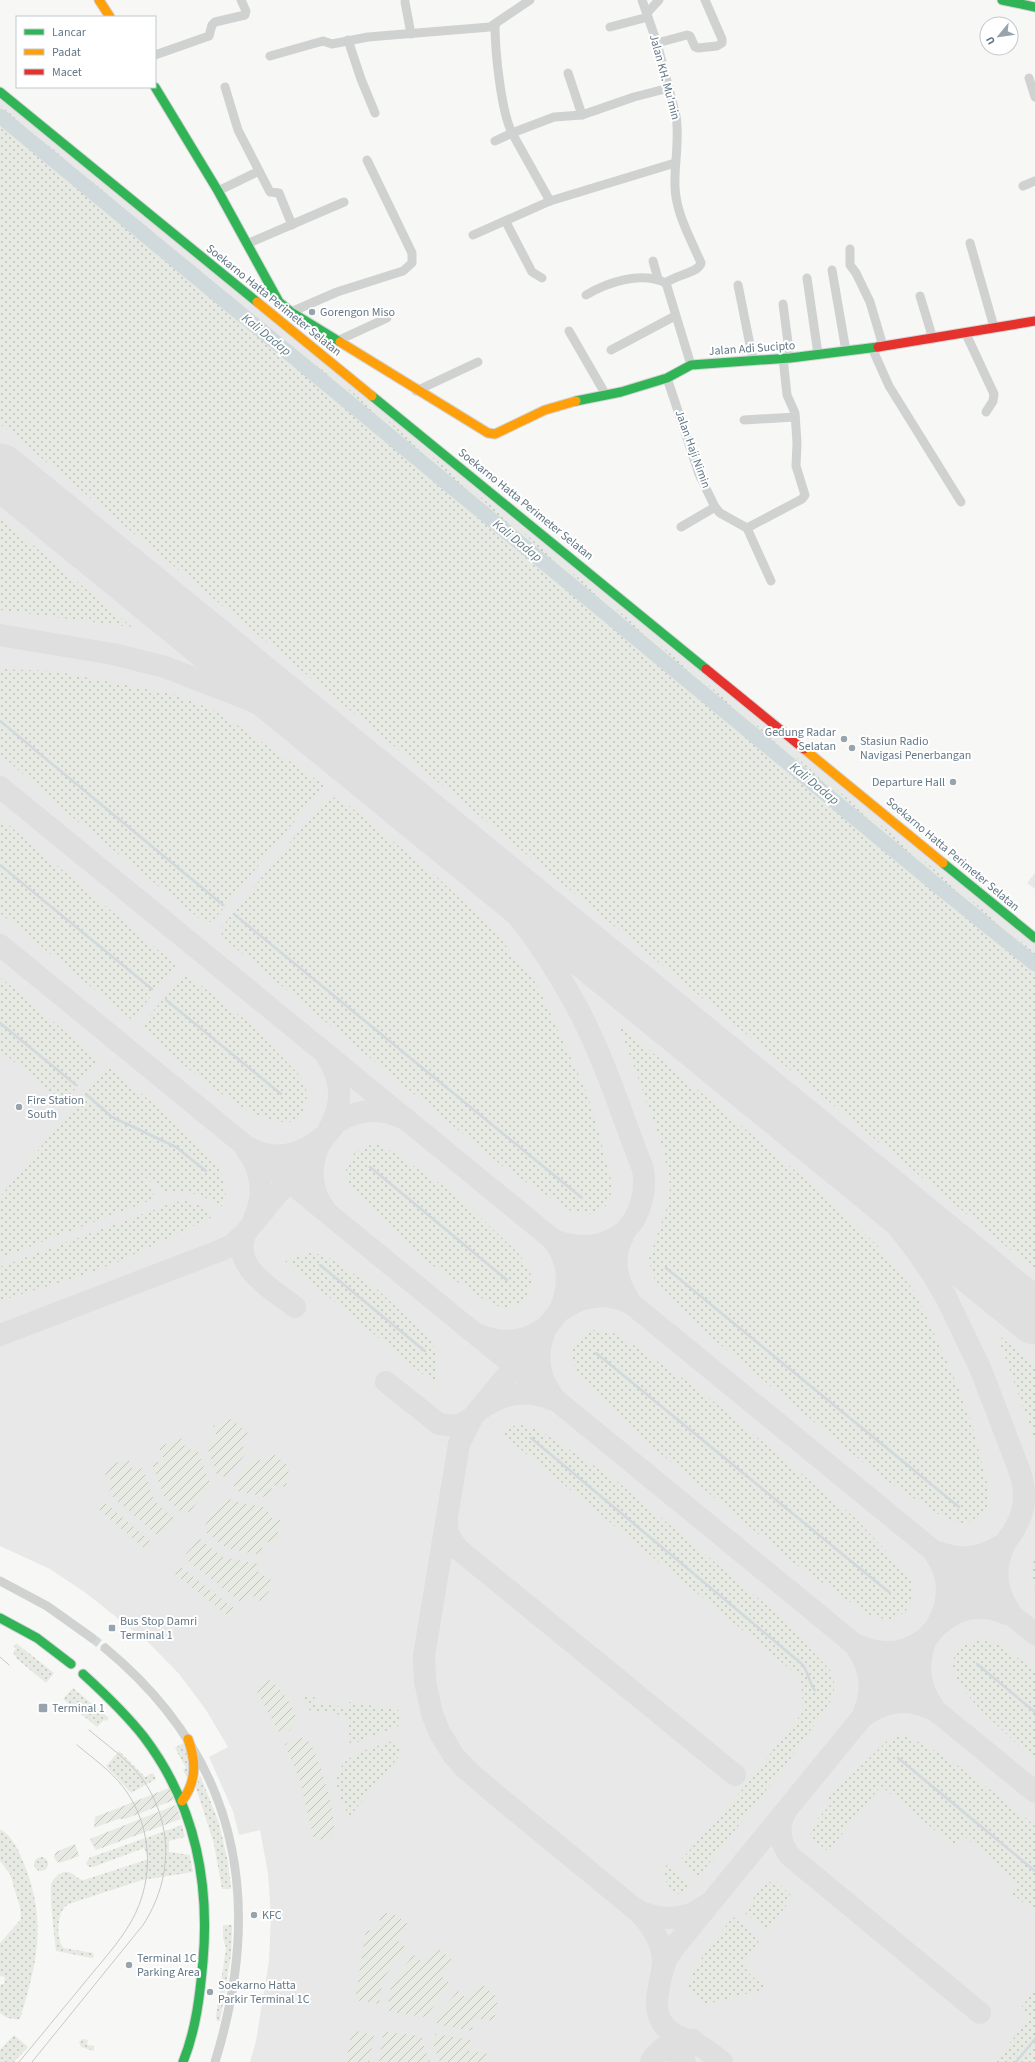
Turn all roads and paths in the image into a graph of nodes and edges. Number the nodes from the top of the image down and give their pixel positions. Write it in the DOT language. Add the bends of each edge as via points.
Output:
graph roads {
  1 [pos="99,0"];
  2 [pos="241,0"];
  3 [pos="530,0"];
  4 [pos="642,0"];
  5 [pos="659,0"];
  6 [pos="705,0"];
  7 [pos="1002,0"];
  8 [pos="405,2"];
  9 [pos="1035,7"];
  10 [pos="648,15"];
  11 [pos="109,16"];
  12 [pos="496,25"];
  13 [pos="610,27"];
  14 [pos="411,34"];
  15 [pos="348,40"];
  16 [pos="657,43"];
  17 [pos="156,55"];
  18 [pos="270,56"];
  19 [pos="568,73"];
  20 [pos="1029,78"];
  21 [pos="225,87"];
  22 [pos="156,88"];
  23 [pos="669,88"];
  24 [pos="0,92"];
  25 [pos="1035,97"];
  26 [pos="375,113"];
  27 [pos="582,115"];
  28 [pos="512,134"];
  29 [pos="495,141"];
  30 [pos="367,160"];
  31 [pos="675,163"];
  32 [pos="259,171"];
  33 [pos="1035,181"];
  34 [pos="1023,186"];
  35 [pos="218,191"];
  36 [pos="550,200"];
  37 [pos="344,202"];
  38 [pos="508,220"];
  39 [pos="292,224"];
  40 [pos="472,235"];
  41 [pos="970,243"];
  42 [pos="247,244"];
  43 [pos="850,248"];
  44 [pos="653,261"];
  45 [pos="832,270"];
  46 [pos="542,278"];
  47 [pos="807,278"];
  48 [pos="662,281"];
  49 [pos="738,285"];
  50 [pos="586,295"];
  51 [pos="920,296"];
  52 [pos="783,304"];
  53 [pos="291,312"];
  54 [pos="675,316"];
  55 [pos="387,318"];
  56 [pos="1035,321"];
  57 [pos="994,327"];
  58 [pos="569,331"];
  59 [pos="966,334"];
  60 [pos="934,339"];
  61 [pos="337,340"];
  62 [pos="883,346"];
  63 [pos="872,348"];
  64 [pos="612,350"];
  65 [pos="846,351"];
  66 [pos="818,354"];
  67 [pos="786,358"];
  68 [pos="753,360"];
  69 [pos="478,362"];
  70 [pos="690,365"];
  71 [pos="667,378"];
  72 [pos="416,391"];
  73 [pos="606,395"];
  74 [pos="986,412"];
  75 [pos="796,417"];
  76 [pos="744,420"];
  77 [pos="960,502"];
  78 [pos="715,507"];
  79 [pos="680,527"];
  80 [pos="746,528"];
  81 [pos="771,581"];
  82 [pos="1035,938"];
  83 [pos="0,1581"];
  84 [pos="0,1618"];
  85 [pos="92,1638"];
  86 [pos="105,1648"];
  87 [pos="71,1664"];
  88 [pos="83,1674"];
  89 [pos="188,1739"];
  90 [pos="182,1801"];
  91 [pos="183,2062"];
  92 [pos="215,2062"];
  1 -- 11 [label="main road"];
  2 -- 17 [label="street" via="246,11 244,15 215,22 209,36"];
  3 -- 12 [label="street"];
  4 -- 10 [label="street, Jalan KH. Mu'min"];
  5 -- 10 [label="street"];
  6 -- 16 [label="street" via="722,43 698,48 687,35"];
  7 -- 9 [label="main road"];
  8 -- 14 [label="street"];
  10 -- 13 [label="street"];
  10 -- 16 [label="street, Jalan KH. Mu'min"];
  12 -- 14 [label="street"];
  12 -- 28 [label="street" via="498,65 506,119"];
  14 -- 15 [label="street"];
  15 -- 18 [label="street" via="330,44 320,42"];
  15 -- 26 [label="street"];
  16 -- 23 [label="street, Jalan KH. Mu'min"];
  19 -- 27 [label="street"];
  20 -- 25 [label="street"];
  21 -- 32 [label="street" via="238,130"];
  22 -- 35 [label="main road"];
  23 -- 27 [label="street"];
  23 -- 31 [label="street, Jalan KH. Mu'min" via="678,126"];
  24 -- 82 [label="main road, Soekarno Hatta Perimeter Selatan"];
  27 -- 28 [label="street" via="554,117"];
  28 -- 29 [label="street"];
  28 -- 36 [label="street"];
  30 -- 53 [label="street" via="412,253 412,263 396,274 342,290"];
  31 -- 36 [label="street"];
  31 -- 48 [label="street, Jalan KH. Mu'min" via="676,199 701,265 698,269"];
  32 -- 35 [label="street"];
  32 -- 39 [label="street" via="270,192 279,193"];
  33 -- 34 [label="street"];
  35 -- 42 [label="main road"];
  36 -- 38 [label="street"];
  37 -- 39 [label="street"];
  38 -- 40 [label="street"];
  38 -- 46 [label="street" via="507,224 532,272"];
  39 -- 42 [label="street"];
  41 -- 57 [label="street"];
  42 -- 53 [label="main road" via="276,298"];
  43 -- 62 [label="street" via="850,265 870,302"];
  44 -- 48 [label="street"];
  45 -- 65 [label="street"];
  47 -- 66 [label="street"];
  48 -- 50 [label="street" via="638,277 599,288"];
  48 -- 54 [label="street"];
  49 -- 68 [label="street"];
  51 -- 60 [label="street"];
  52 -- 67 [label="street"];
  53 -- 61 [label="main road"];
  54 -- 64 [label="street"];
  54 -- 70 [label="street"];
  55 -- 61 [label="street"];
  56 -- 57 [label="main road, Jalan Adi Sucipto"];
  57 -- 59 [label="main road, Jalan Adi Sucipto"];
  58 -- 73 [label="street"];
  59 -- 60 [label="main road, Jalan Adi Sucipto"];
  59 -- 74 [label="street" via="994,394"];
  60 -- 62 [label="main road, Jalan Adi Sucipto"];
  61 -- 72 [label="main road"];
  62 -- 63 [label="main road, Jalan Adi Sucipto"];
  63 -- 65 [label="main road, Jalan Adi Sucipto"];
  63 -- 77 [label="street" via="889,386"];
  65 -- 66 [label="main road, Jalan Adi Sucipto"];
  66 -- 67 [label="main road, Jalan Adi Sucipto"];
  67 -- 68 [label="main road, Jalan Adi Sucipto"];
  67 -- 75 [label="street" via="787,395"];
  68 -- 70 [label="main road, Jalan Adi Sucipto"];
  69 -- 72 [label="street"];
  70 -- 71 [label="main road, Jalan Adi Sucipto"];
  71 -- 73 [label="main road, Jalan Adi Sucipto"];
  71 -- 78 [label="street, Jalan Haji Nimin" via="699,474"];
  72 -- 73 [label="main road, Jalan Adi Sucipto" via="483,431 495,434 545,410 569,402"];
  75 -- 76 [label="street"];
  75 -- 80 [label="street" via="796,466 804,497"];
  78 -- 79 [label="street"];
  78 -- 80 [label="street, Jalan Haji Nimin" via="720,513"];
  80 -- 81 [label="street"];
  83 -- 85 [label="street" via="47,1606"];
  84 -- 87 [label="main road" via="36,1638"];
  86 -- 89 [label="street" via="147,1687"];
  88 -- 90 [label="main road" via="143,1733 161,1760"];
  89 -- 90 [label="main road" via="195,1768 192,1782"];
  89 -- 92 [label="street" via="217,1797 230,1838 238,1877 238,1957 224,2033"];
  90 -- 91 [label="main road" via="196,1845 207,1908 201,1988"];
}
